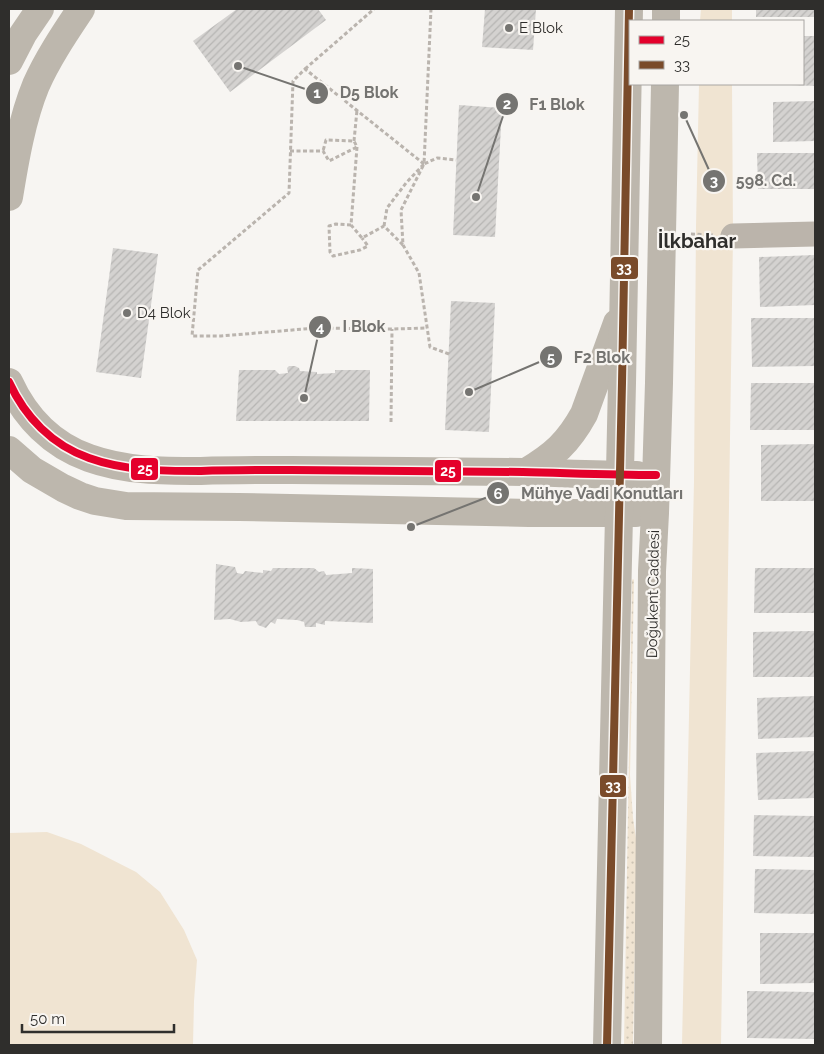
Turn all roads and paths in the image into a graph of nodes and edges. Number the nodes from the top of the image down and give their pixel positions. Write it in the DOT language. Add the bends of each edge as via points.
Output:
graph roads {
  1 [pos="40,9"];
  2 [pos="81,9"];
  3 [pos="374,9"];
  4 [pos="431,9"];
  5 [pos="629,9"];
  6 [pos="9,61"];
  7 [pos="306,70"];
  8 [pos="665,85"];
  9 [pos="357,110"];
  10 [pos="354,141"];
  11 [pos="357,147"];
  12 [pos="290,151"];
  13 [pos="323,151"];
  14 [pos="456,160"];
  15 [pos="424,164"];
  16 [pos="9,197"];
  17 [pos="351,225"];
  18 [pos="384,226"];
  19 [pos="815,234"];
  20 [pos="733,236"];
  21 [pos="362,238"];
  22 [pos="403,245"];
  23 [pos="624,303"];
  24 [pos="427,328"];
  25 [pos="392,329"];
  26 [pos="449,354"];
  27 [pos="9,382"];
  28 [pos="391,422"];
  29 [pos="9,450"];
  30 [pos="526,472"];
  31 [pos="620,475"];
  32 [pos="656,475"];
  33 [pos="618,512"];
  34 [pos="656,513"];
  35 [pos="607,1045"];
  36 [pos="648,1045"];
  1 -- 6 [label="main road"];
  2 -- 16 [label="main road" via="50,56 36,86 24,122"];
  3 -- 7 [label="path"];
  4 -- 15 [label="path"];
  5 -- 23 [label="main road"];
  7 -- 9 [label="path"];
  7 -- 12 [label="path" via="293,81"];
  8 -- 32 [label="main road, Doğukent Caddesi"];
  9 -- 10 [label="path"];
  9 -- 15 [label="path"];
  10 -- 11 [label="path"];
  10 -- 13 [label="path" via="326,140"];
  11 -- 13 [label="path" via="329,161"];
  11 -- 17 [label="path"];
  12 -- 13 [label="path"];
  12 -- 25 [label="path" via="289,193 198,270 192,336 316,328"];
  14 -- 15 [label="path" via="436,158"];
  15 -- 18 [label="path" via="387,208"];
  15 -- 22 [label="path" via="401,210"];
  17 -- 21 [label="path"];
  17 -- 21 [label="path" via="329,226 333,256 368,246"];
  18 -- 21 [label="path"];
  18 -- 22 [label="path"];
  19 -- 20 [label="street"];
  22 -- 24 [label="path" via="419,273"];
  23 -- 30 [label="main road" via="577,427 548,459"];
  23 -- 31 [label="main road"];
  24 -- 25 [label="path"];
  24 -- 26 [label="path" via="430,347"];
  25 -- 28 [label="path"];
  27 -- 30 [label="main road" via="33,420 53,438 88,458 124,467 170,471"];
  29 -- 33 [label="main road" via="32,470 63,488 95,501 126,506"];
  30 -- 31 [label="main road"];
  31 -- 32 [label="main road"];
  31 -- 33 [label="main road"];
  32 -- 34 [label="main road, Doğukent Caddesi"];
  33 -- 34 [label="main road"];
  33 -- 35 [label="main road"];
  34 -- 36 [label="main road, Doğukent Caddesi" via="652,571"];
}
